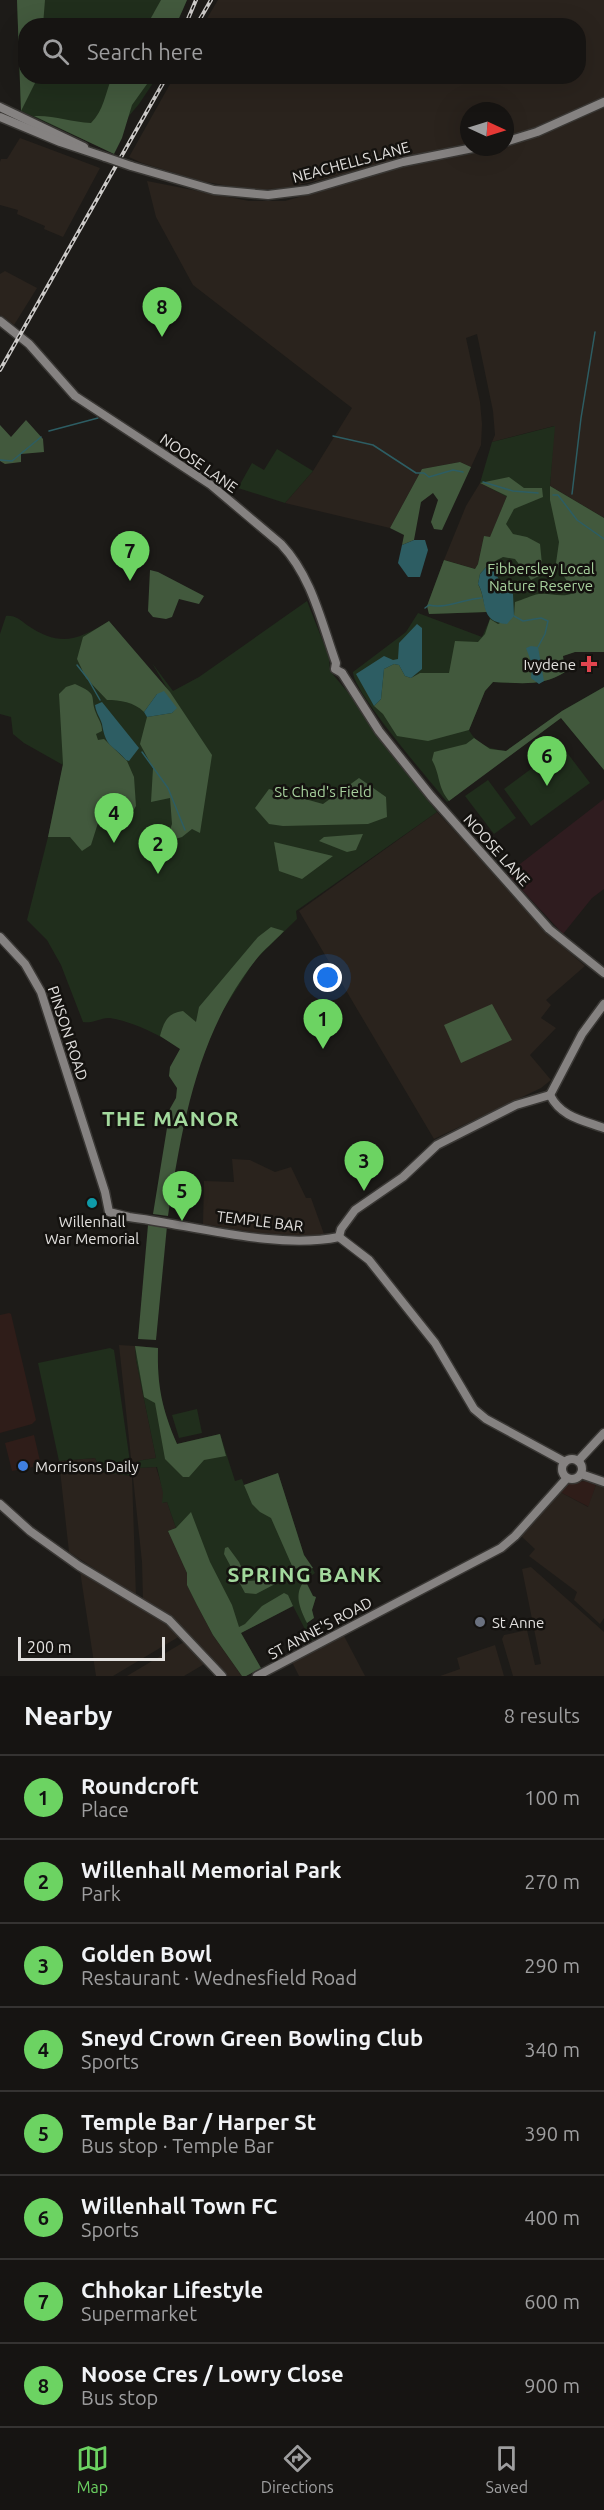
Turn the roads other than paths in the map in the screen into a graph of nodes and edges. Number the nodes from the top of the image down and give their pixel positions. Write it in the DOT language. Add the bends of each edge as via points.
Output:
graph roads {
  1 [pos="604,102"];
  2 [pos="0,107"];
  3 [pos="7,117"];
  4 [pos="514,139"];
  5 [pos="460,151"];
  6 [pos="0,321"];
  7 [pos="0,937"];
  8 [pos="604,973"];
  9 [pos="604,1004"];
  10 [pos="550,1095"];
  11 [pos="604,1128"];
  12 [pos="109,1212"];
  13 [pos="339,1237"];
  14 [pos="604,1433"];
  15 [pos="579,1461"];
  16 [pos="565,1462"];
  17 [pos="581,1474"];
  18 [pos="567,1478"];
  19 [pos="604,1482"];
  20 [pos="0,1504"];
  21 [pos="222,1676"];
  22 [pos="257,1676"];
  1 -- 4 [label="street"];
  2 -- 3 [label="street, NEACHELLS LANE"];
  3 -- 5 [label="street, NEACHELLS LANE, bridge" via="131,166 214,190 268,195 308,190 403,162"];
  6 -- 8 [label="street, NOOSE LANE" via="30,344 75,396 204,480 281,544 312,590 336,663 346,666 342,673 389,744 549,928"];
  7 -- 12 [label="street, PINSON ROAD" via="24,964 41,992"];
  9 -- 10 [label="street" via="582,1034"];
  10 -- 11 [label="street" via="563,1113"];
  10 -- 13 [label="street" via="516,1105 437,1145 403,1176 355,1210"];
  12 -- 13 [label="street, TEMPLE BAR" via="267,1238"];
  13 -- 16 [label="street" via="369,1260 435,1343 474,1409"];
  14 -- 15 [label="street"];
  15 -- 16 [label="street"];
  15 -- 17 [label="street"];
  16 -- 18 [label="street" via="562,1471"];
  17 -- 18 [label="street"];
  17 -- 19 [label="street"];
  18 -- 22 [label="street, ST ANNE'S ROAD" via="501,1548"];
  20 -- 21 [label="street" via="79,1566 170,1620"];
}
